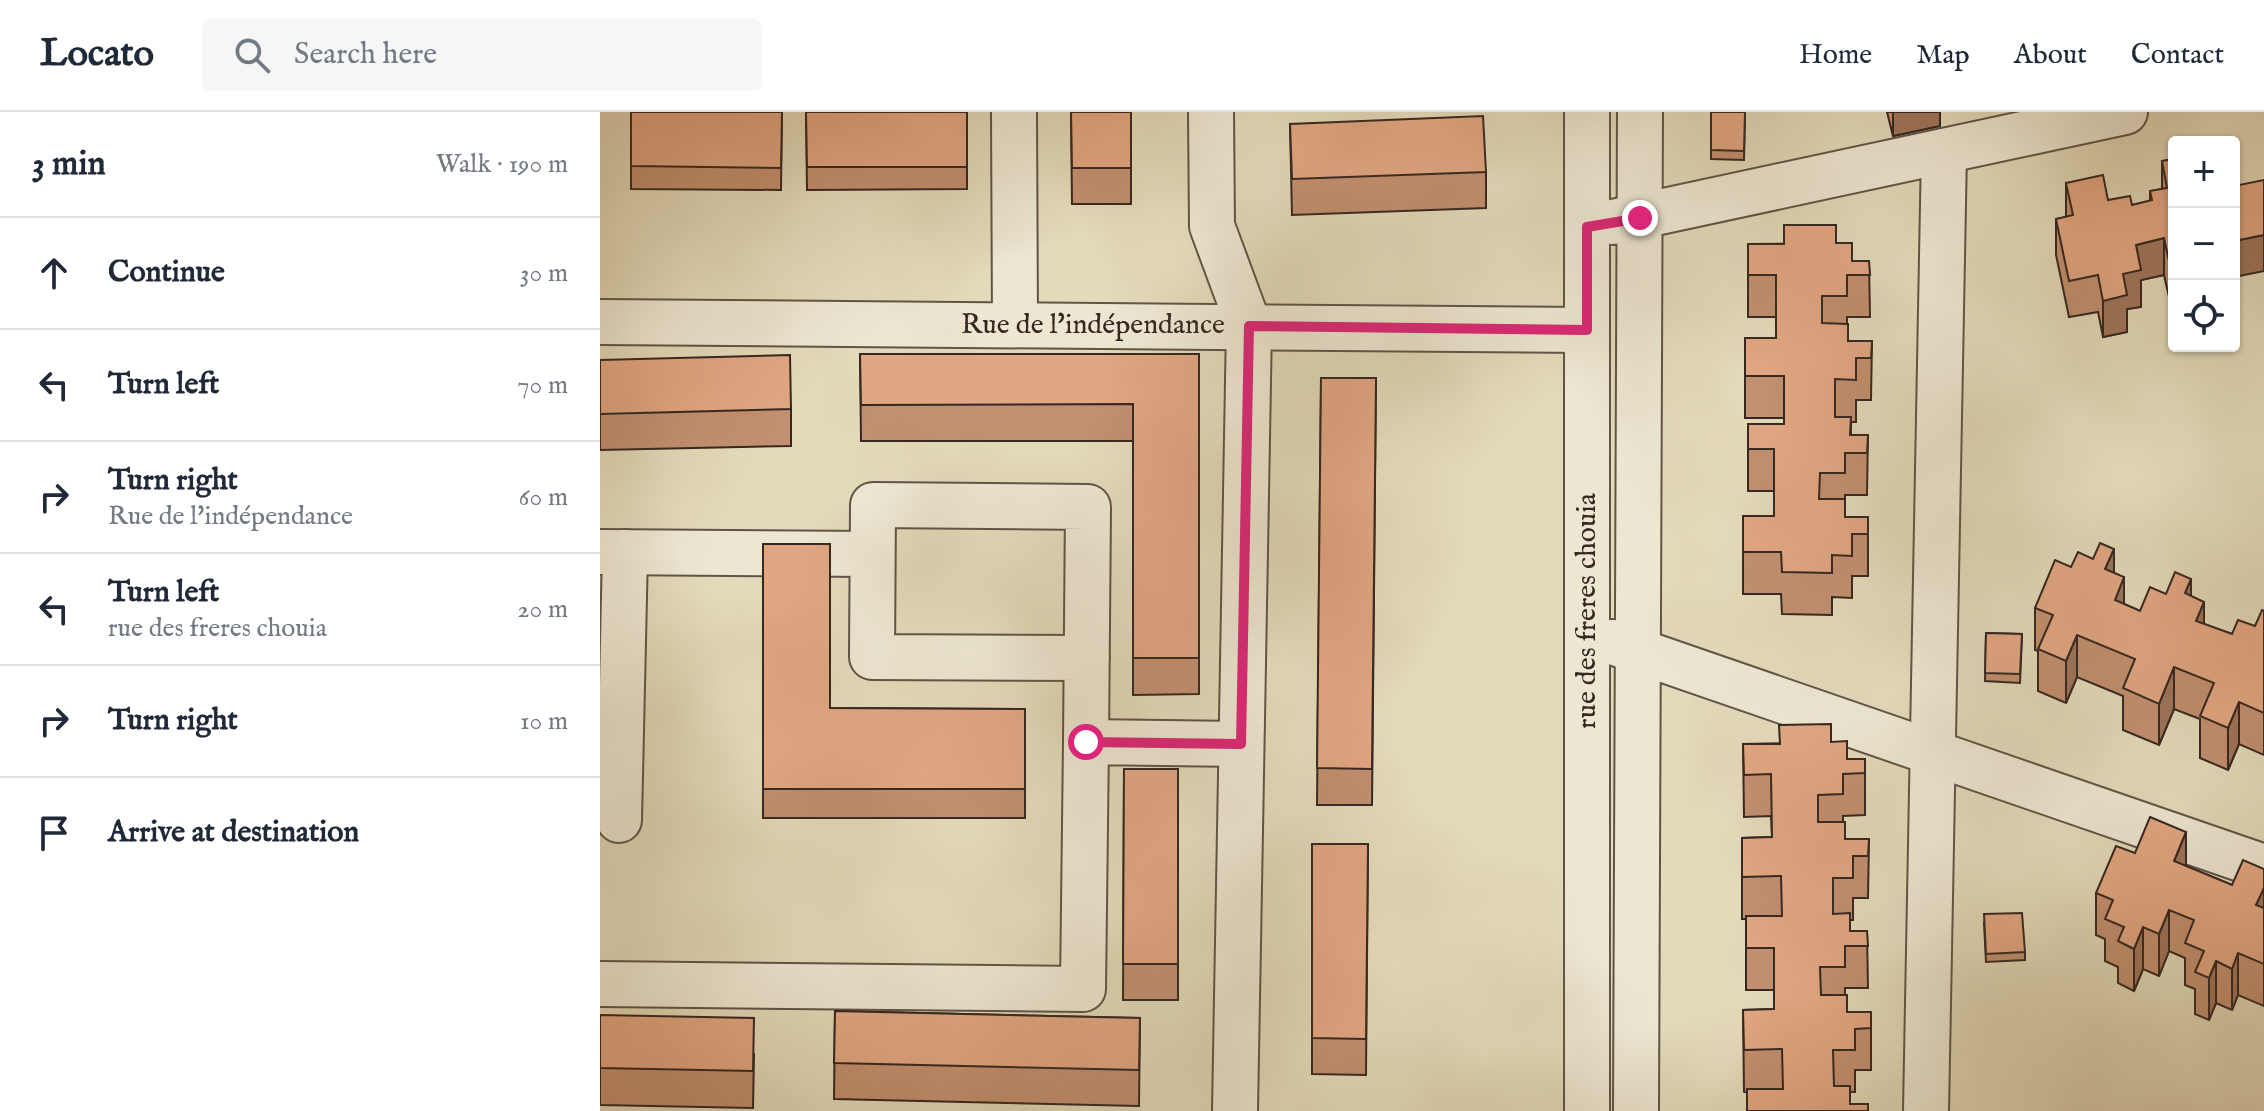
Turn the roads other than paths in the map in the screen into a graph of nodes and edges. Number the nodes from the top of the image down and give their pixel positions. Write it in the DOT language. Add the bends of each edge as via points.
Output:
graph roads {
  1 [pos="1014,112"];
  2 [pos="1211,112"];
  3 [pos="1587,112"];
  4 [pos="1640,112"];
  5 [pos="2125,112"];
  6 [pos="1944,151"];
  7 [pos="1640,218"];
  8 [pos="1587,227"];
  9 [pos="600,322"];
  10 [pos="1015,324"];
  11 [pos="1249,326"];
  12 [pos="1587,330"];
  13 [pos="612,552"];
  14 [pos="872,554"];
  15 [pos="1587,634"];
  16 [pos="1638,650"];
  17 [pos="1087,658"];
  18 [pos="1086,742"];
  19 [pos="1241,744"];
  20 [pos="1932,751"];
  21 [pos="619,820"];
  22 [pos="2264,867"];
  23 [pos="600,984"];
  24 [pos="1235,1111"];
  25 [pos="1587,1111"];
  26 [pos="1636,1111"];
  27 [pos="1926,1111"];
  1 -- 10 [label="street"];
  2 -- 11 [label="street" via="1212,226"];
  3 -- 8 [label="street, rue des freres chouia"];
  4 -- 7 [label="street"];
  5 -- 6 [label="street"];
  6 -- 7 [label="street"];
  6 -- 20 [label="street"];
  7 -- 8 [label="street"];
  7 -- 16 [label="street"];
  8 -- 12 [label="street, rue des freres chouia"];
  9 -- 10 [label="street, Rue de l'indépendance"];
  10 -- 11 [label="street, Rue de l'indépendance"];
  11 -- 12 [label="street, Rue de l'indépendance"];
  11 -- 19 [label="street"];
  12 -- 15 [label="street, rue des freres chouia"];
  13 -- 14 [label="street"];
  13 -- 21 [label="street"];
  14 -- 17 [label="street" via="872,657"];
  14 -- 17 [label="street" via="873,505 1088,507"];
  15 -- 16 [label="street"];
  15 -- 25 [label="street, rue des freres chouia"];
  16 -- 20 [label="street"];
  16 -- 26 [label="street"];
  17 -- 18 [label="street"];
  18 -- 19 [label="street"];
  18 -- 23 [label="street" via="1083,989"];
  19 -- 24 [label="street"];
  20 -- 22 [label="street"];
  20 -- 27 [label="street"];
}
